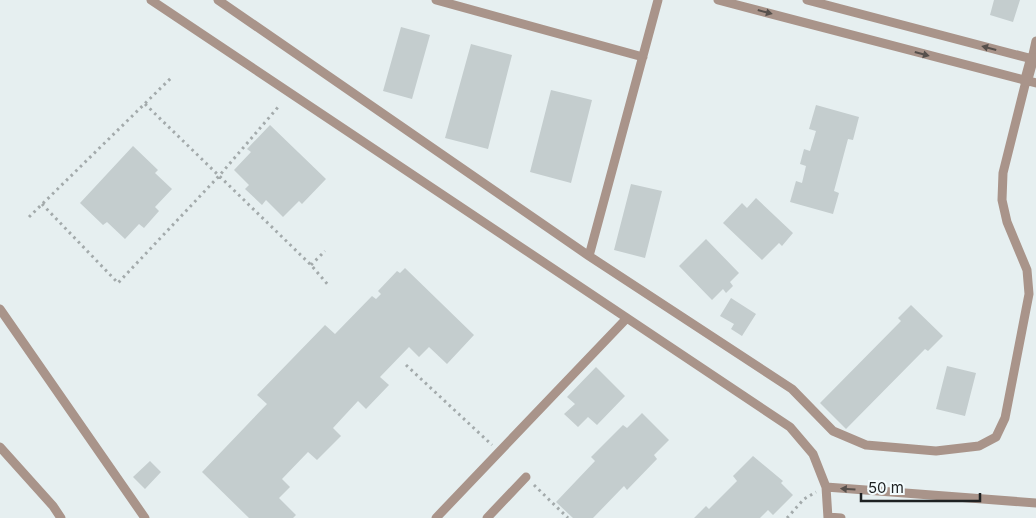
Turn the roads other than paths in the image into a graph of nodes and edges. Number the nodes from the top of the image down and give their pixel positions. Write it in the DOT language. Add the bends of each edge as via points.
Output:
graph roads {
  1 [pos="152,0"];
  2 [pos="218,0"];
  3 [pos="436,0"];
  4 [pos="658,0"];
  5 [pos="718,0"];
  6 [pos="807,0"];
  7 [pos="1036,41"];
  8 [pos="643,58"];
  9 [pos="1034,59"];
  10 [pos="1031,82"];
  11 [pos="589,256"];
  12 [pos="0,309"];
  13 [pos="627,318"];
  14 [pos="0,447"];
  15 [pos="526,478"];
  16 [pos="826,487"];
  17 [pos="1036,503"];
  18 [pos="61,518"];
  19 [pos="145,518"];
  20 [pos="436,518"];
  21 [pos="487,518"];
  22 [pos="828,518"];
  23 [pos="841,518"];
  1 -- 13 [label="lane"];
  2 -- 11 [label="lane"];
  3 -- 8 [label="lane"];
  4 -- 8 [label="lane"];
  5 -- 10 [label="lane, one-way"];
  9 -- 6 [label="lane, one-way"];
  7 -- 9 [label="lane"];
  8 -- 11 [label="lane"];
  9 -- 10 [label="street"];
  10 -- 11 [label="lane" via="1003,173 1002,200 1007,222 1027,270 1029,294 1005,418 996,437 978,446 936,451 866,444 833,431 792,389"];
  12 -- 19 [label="lane"];
  13 -- 16 [label="lane" via="790,427 814,454"];
  13 -- 20 [label="lane"];
  14 -- 18 [label="lane"];
  15 -- 21 [label="lane"];
  17 -- 16 [label="lane, one-way"];
  16 -- 22 [label="lane"];
  22 -- 23 [label="lane"];
}
